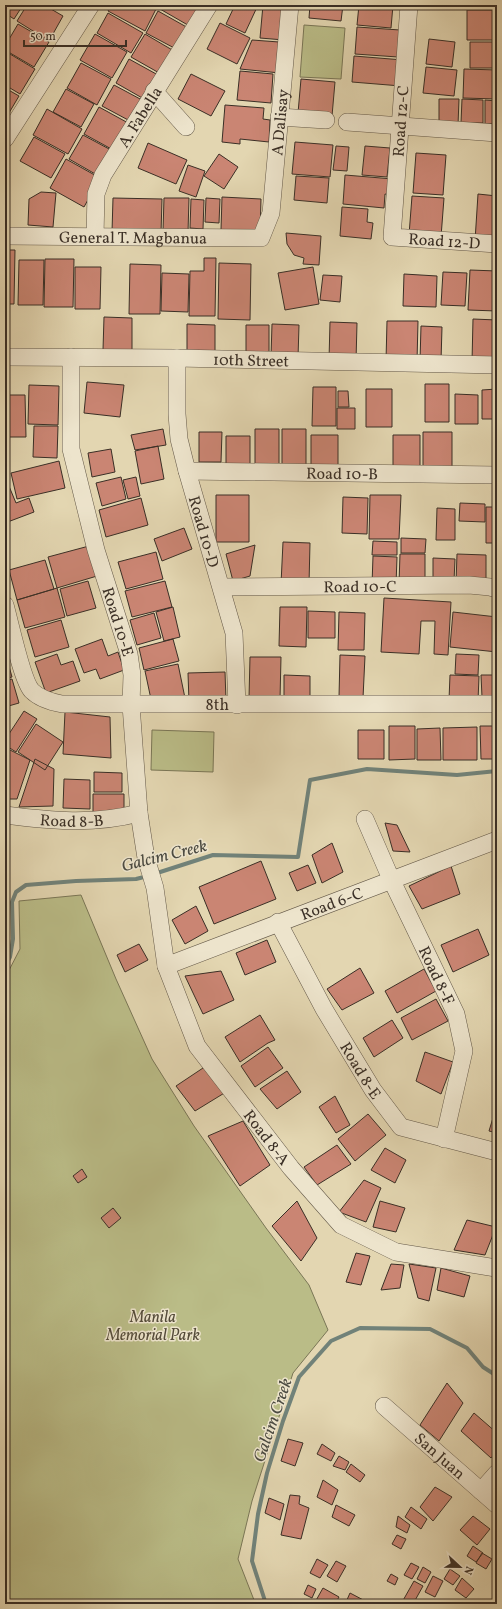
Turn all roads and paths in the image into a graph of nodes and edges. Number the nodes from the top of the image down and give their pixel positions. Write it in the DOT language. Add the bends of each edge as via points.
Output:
graph roads {
  1 [pos="91,5"];
  2 [pos="209,5"];
  3 [pos="290,5"];
  4 [pos="409,5"];
  5 [pos="154,91"];
  6 [pos="279,117"];
  7 [pos="326,120"];
  8 [pos="347,122"];
  9 [pos="399,126"];
  10 [pos="186,127"];
  11 [pos="497,133"];
  12 [pos="5,139"];
  13 [pos="5,236"];
  14 [pos="95,236"];
  15 [pos="392,237"];
  16 [pos="261,238"];
  17 [pos="497,244"];
  18 [pos="5,357"];
  19 [pos="71,357"];
  20 [pos="177,358"];
  21 [pos="497,365"];
  22 [pos="187,471"];
  23 [pos="497,475"];
  24 [pos="222,587"];
  25 [pos="497,589"];
  26 [pos="5,605"];
  27 [pos="497,704"];
  28 [pos="131,705"];
  29 [pos="238,705"];
  30 [pos="139,813"];
  31 [pos="5,815"];
  32 [pos="365,819"];
  33 [pos="497,840"];
  34 [pos="391,879"];
  35 [pos="155,888"];
  36 [pos="278,922"];
  37 [pos="166,966"];
  38 [pos="444,1139"];
  39 [pos="497,1152"];
  40 [pos="497,1266"];
  41 [pos="384,1406"];
  42 [pos="497,1473"];
  43 [pos="481,1491"];
  44 [pos="497,1505"];
  1 -- 12 [label="street"];
  2 -- 5 [label="street, A. Fabella"];
  3 -- 6 [label="street, A Dalisay"];
  4 -- 9 [label="street, Road 12-C"];
  5 -- 10 [label="street"];
  5 -- 14 [label="street, A. Fabella" via="103,175 96,194"];
  6 -- 7 [label="street"];
  6 -- 16 [label="street, A Dalisay" via="271,213"];
  8 -- 9 [label="street"];
  9 -- 11 [label="street"];
  9 -- 15 [label="street, Road 12-C"];
  13 -- 14 [label="street, General T. Magbanua"];
  14 -- 16 [label="street, General T. Magbanua"];
  15 -- 17 [label="street, Road 12-D"];
  18 -- 19 [label="street, 10th Street"];
  19 -- 20 [label="street, 10th Street"];
  19 -- 28 [label="street, Road 10-E" via="70,449 96,550 129,654 132,675"];
  20 -- 21 [label="street, 10th Street"];
  20 -- 22 [label="street, Road 10-D" via="177,414"];
  22 -- 23 [label="street, Road 10-B"];
  22 -- 24 [label="street, Road 10-D"];
  24 -- 25 [label="street, Road 10-C" via="469,585"];
  24 -- 29 [label="street, Road 10-D" via="234,633"];
  26 -- 28 [label="street, 8th" via="25,679 31,690 45,700 62,704"];
  27 -- 29 [label="street, 8th"];
  28 -- 29 [label="street, 8th"];
  28 -- 30 [label="street, Road 10-E"];
  30 -- 31 [label="street, Road 8-B" via="92,821 46,820"];
  30 -- 35 [label="street, Road 10-E" via="146,858"];
  32 -- 34 [label="street, Road 8-F"];
  33 -- 34 [label="street, Road 6-C"];
  34 -- 36 [label="street, Road 6-C"];
  34 -- 38 [label="street, Road 8-F" via="456,1014 464,1051"];
  35 -- 37 [label="street, Road 8-A"];
  36 -- 37 [label="street, Road 6-C"];
  36 -- 38 [label="street, Road 8-E" via="324,1009 373,1090 401,1127"];
  37 -- 40 [label="street, Road 8-A" via="197,1046 291,1168 341,1225 396,1252 496,1268"];
  38 -- 39 [label="street, Road 8-E"];
  41 -- 43 [label="street, San Juan"];
  42 -- 43 [label="street"];
  43 -- 44 [label="street, San Juan"];
}
